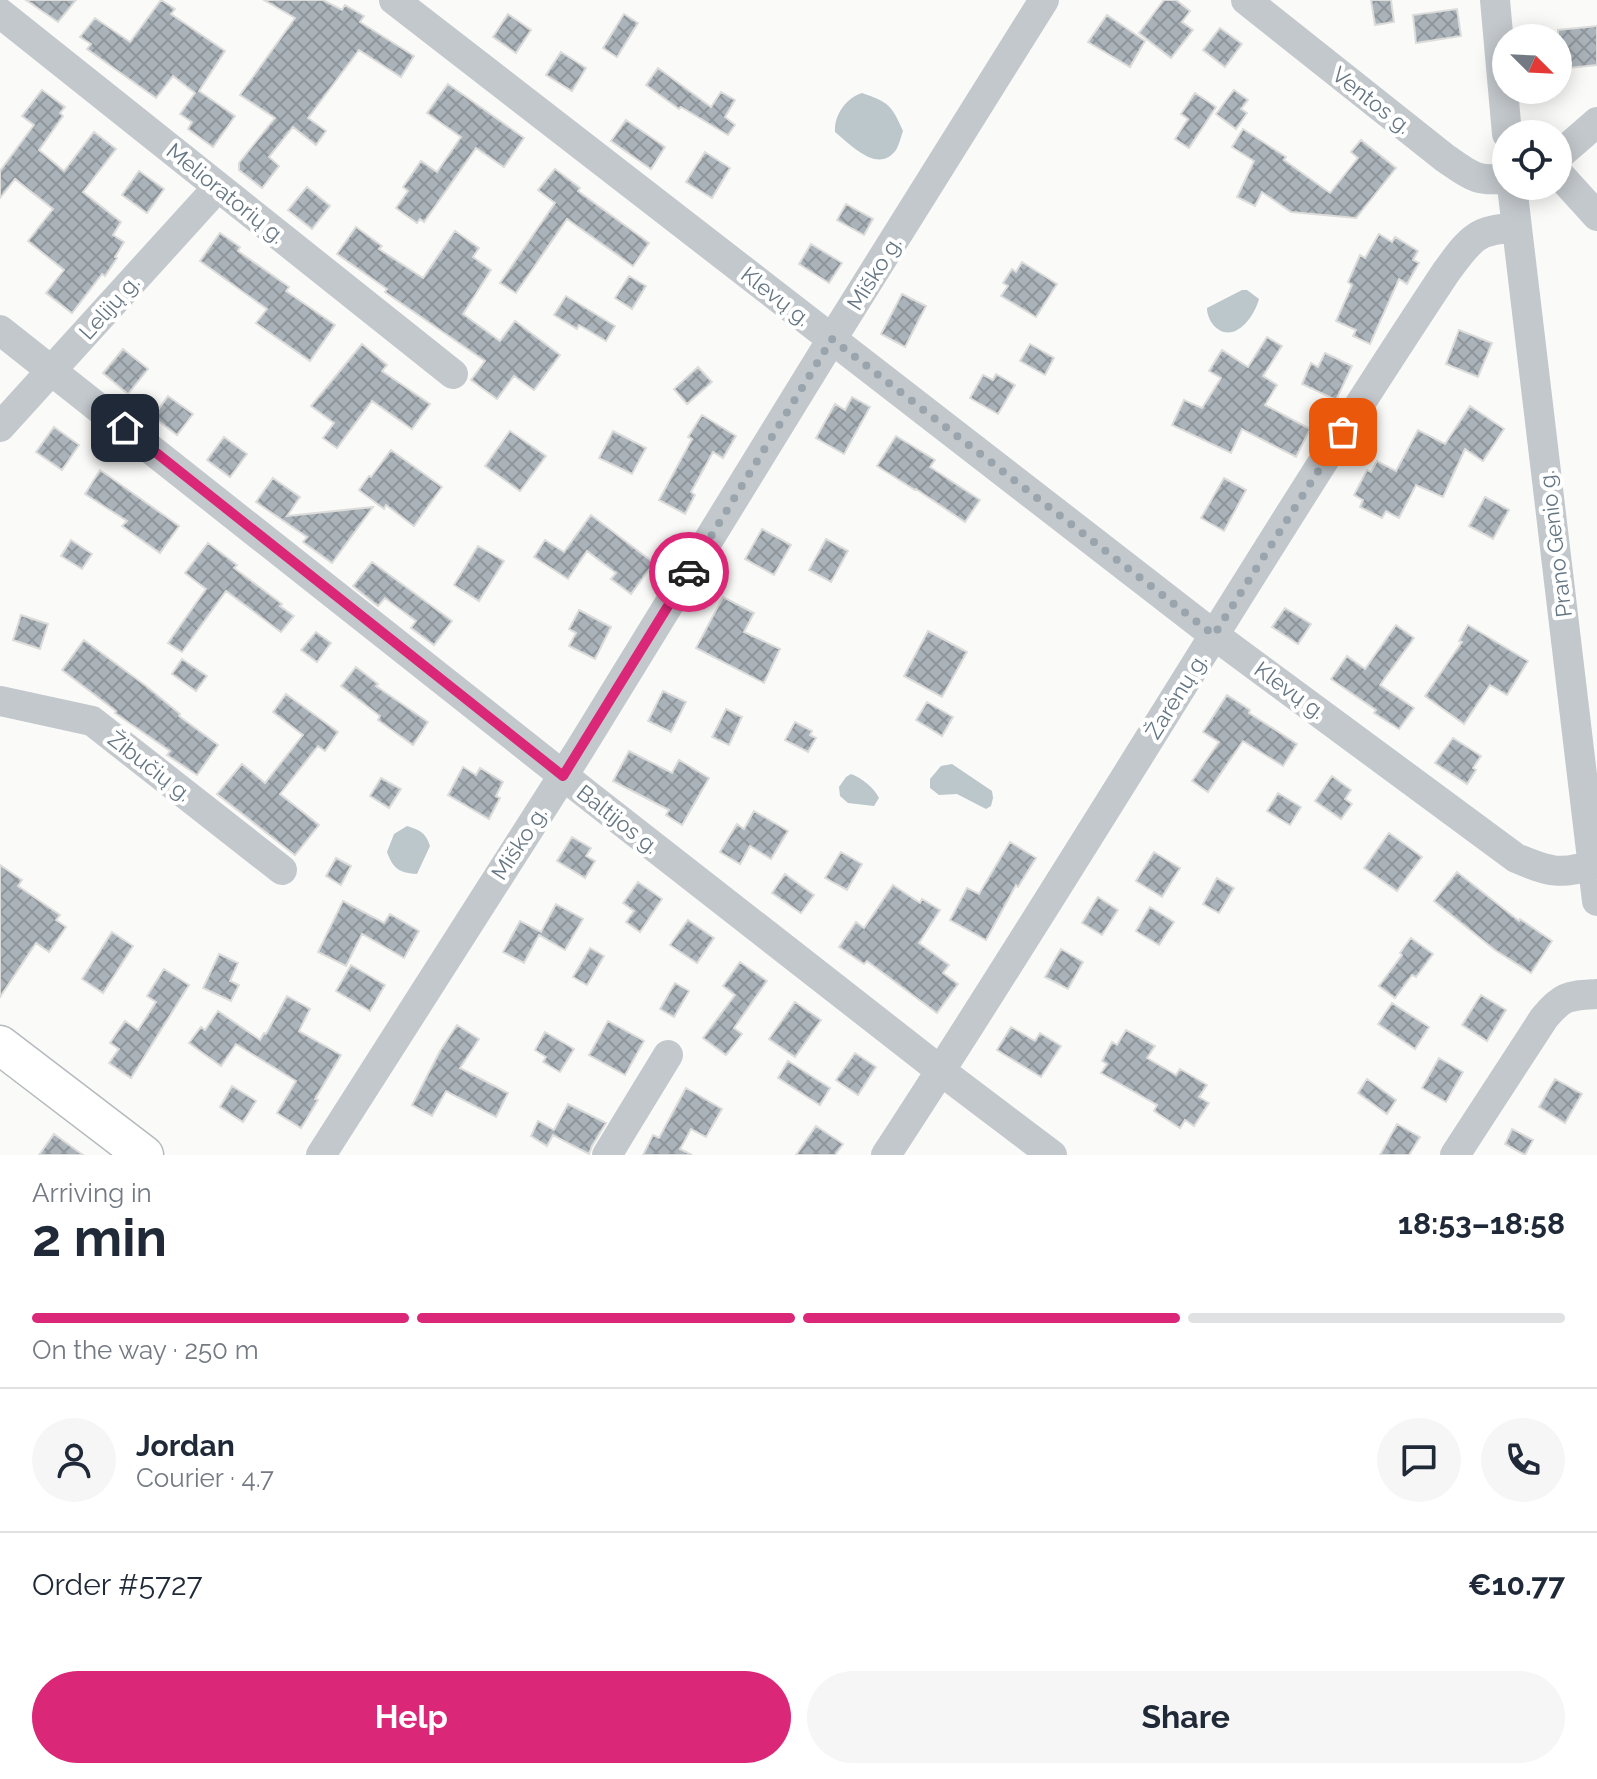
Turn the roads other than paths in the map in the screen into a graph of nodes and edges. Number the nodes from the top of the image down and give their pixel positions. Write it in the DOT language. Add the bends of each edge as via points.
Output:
graph roads {
  1 [pos="394,0"];
  2 [pos="1044,0"];
  3 [pos="1246,0"];
  4 [pos="1495,0"];
  5 [pos="0,13"];
  6 [pos="1506,120"];
  7 [pos="1597,122"];
  8 [pos="1572,144"];
  9 [pos="1492,180"];
  10 [pos="218,187"];
  11 [pos="1572,188"];
  12 [pos="1513,200"];
  13 [pos="1597,216"];
  14 [pos="1516,228"];
  15 [pos="0,330"];
  16 [pos="832,339"];
  17 [pos="52,370"];
  18 [pos="453,374"];
  19 [pos="0,427"];
  20 [pos="1214,635"];
  21 [pos="0,701"];
  22 [pos="563,776"];
  23 [pos="1595,863"];
  24 [pos="282,870"];
  25 [pos="1597,901"];
  26 [pos="1597,994"];
  27 [pos="0,1045"];
  28 [pos="668,1055"];
  29 [pos="941,1071"];
  30 [pos="144,1155"];
  31 [pos="321,1155"];
  32 [pos="607,1155"];
  33 [pos="886,1155"];
  34 [pos="1052,1155"];
  35 [pos="1455,1155"];
  1 -- 16 [label="street, Klevų g."];
  2 -- 16 [label="street, Miško g."];
  3 -- 9 [label="street, Ventos g." via="1433,148 1479,179"];
  4 -- 6 [label="street"];
  5 -- 10 [label="street, Melioratorių g."];
  7 -- 8 [label="street"];
  10 -- 17 [label="street, Lelijų g."];
  10 -- 18 [label="street, Melioratorių g."];
  11 -- 13 [label="street"];
  12 -- 14 [label="street, Prano Genio g."];
  14 -- 20 [label="street, Žarėnų g." via="1486,231 1464,247"];
  14 -- 23 [label="street, Prano Genio g."];
  15 -- 17 [label="street, Baltijos g."];
  16 -- 20 [label="street, Klevų g."];
  16 -- 22 [label="street, Miško g."];
  17 -- 19 [label="street, Lelijų g."];
  17 -- 22 [label="street, Baltijos g."];
  20 -- 23 [label="street, Klevų g." via="1516,858 1555,872"];
  20 -- 29 [label="street, Žarėnų g."];
  21 -- 24 [label="street, Žibučių g." via="92,721"];
  22 -- 29 [label="street, Baltijos g."];
  22 -- 31 [label="street, Miško g."];
  23 -- 25 [label="street, Prano Genio g."];
  26 -- 35 [label="street" via="1571,996 1550,1010"];
  27 -- 30 [label="main road"];
  28 -- 32 [label="street"];
  29 -- 33 [label="street, Žarėnų g."];
  29 -- 34 [label="street, Baltijos g."];
}
